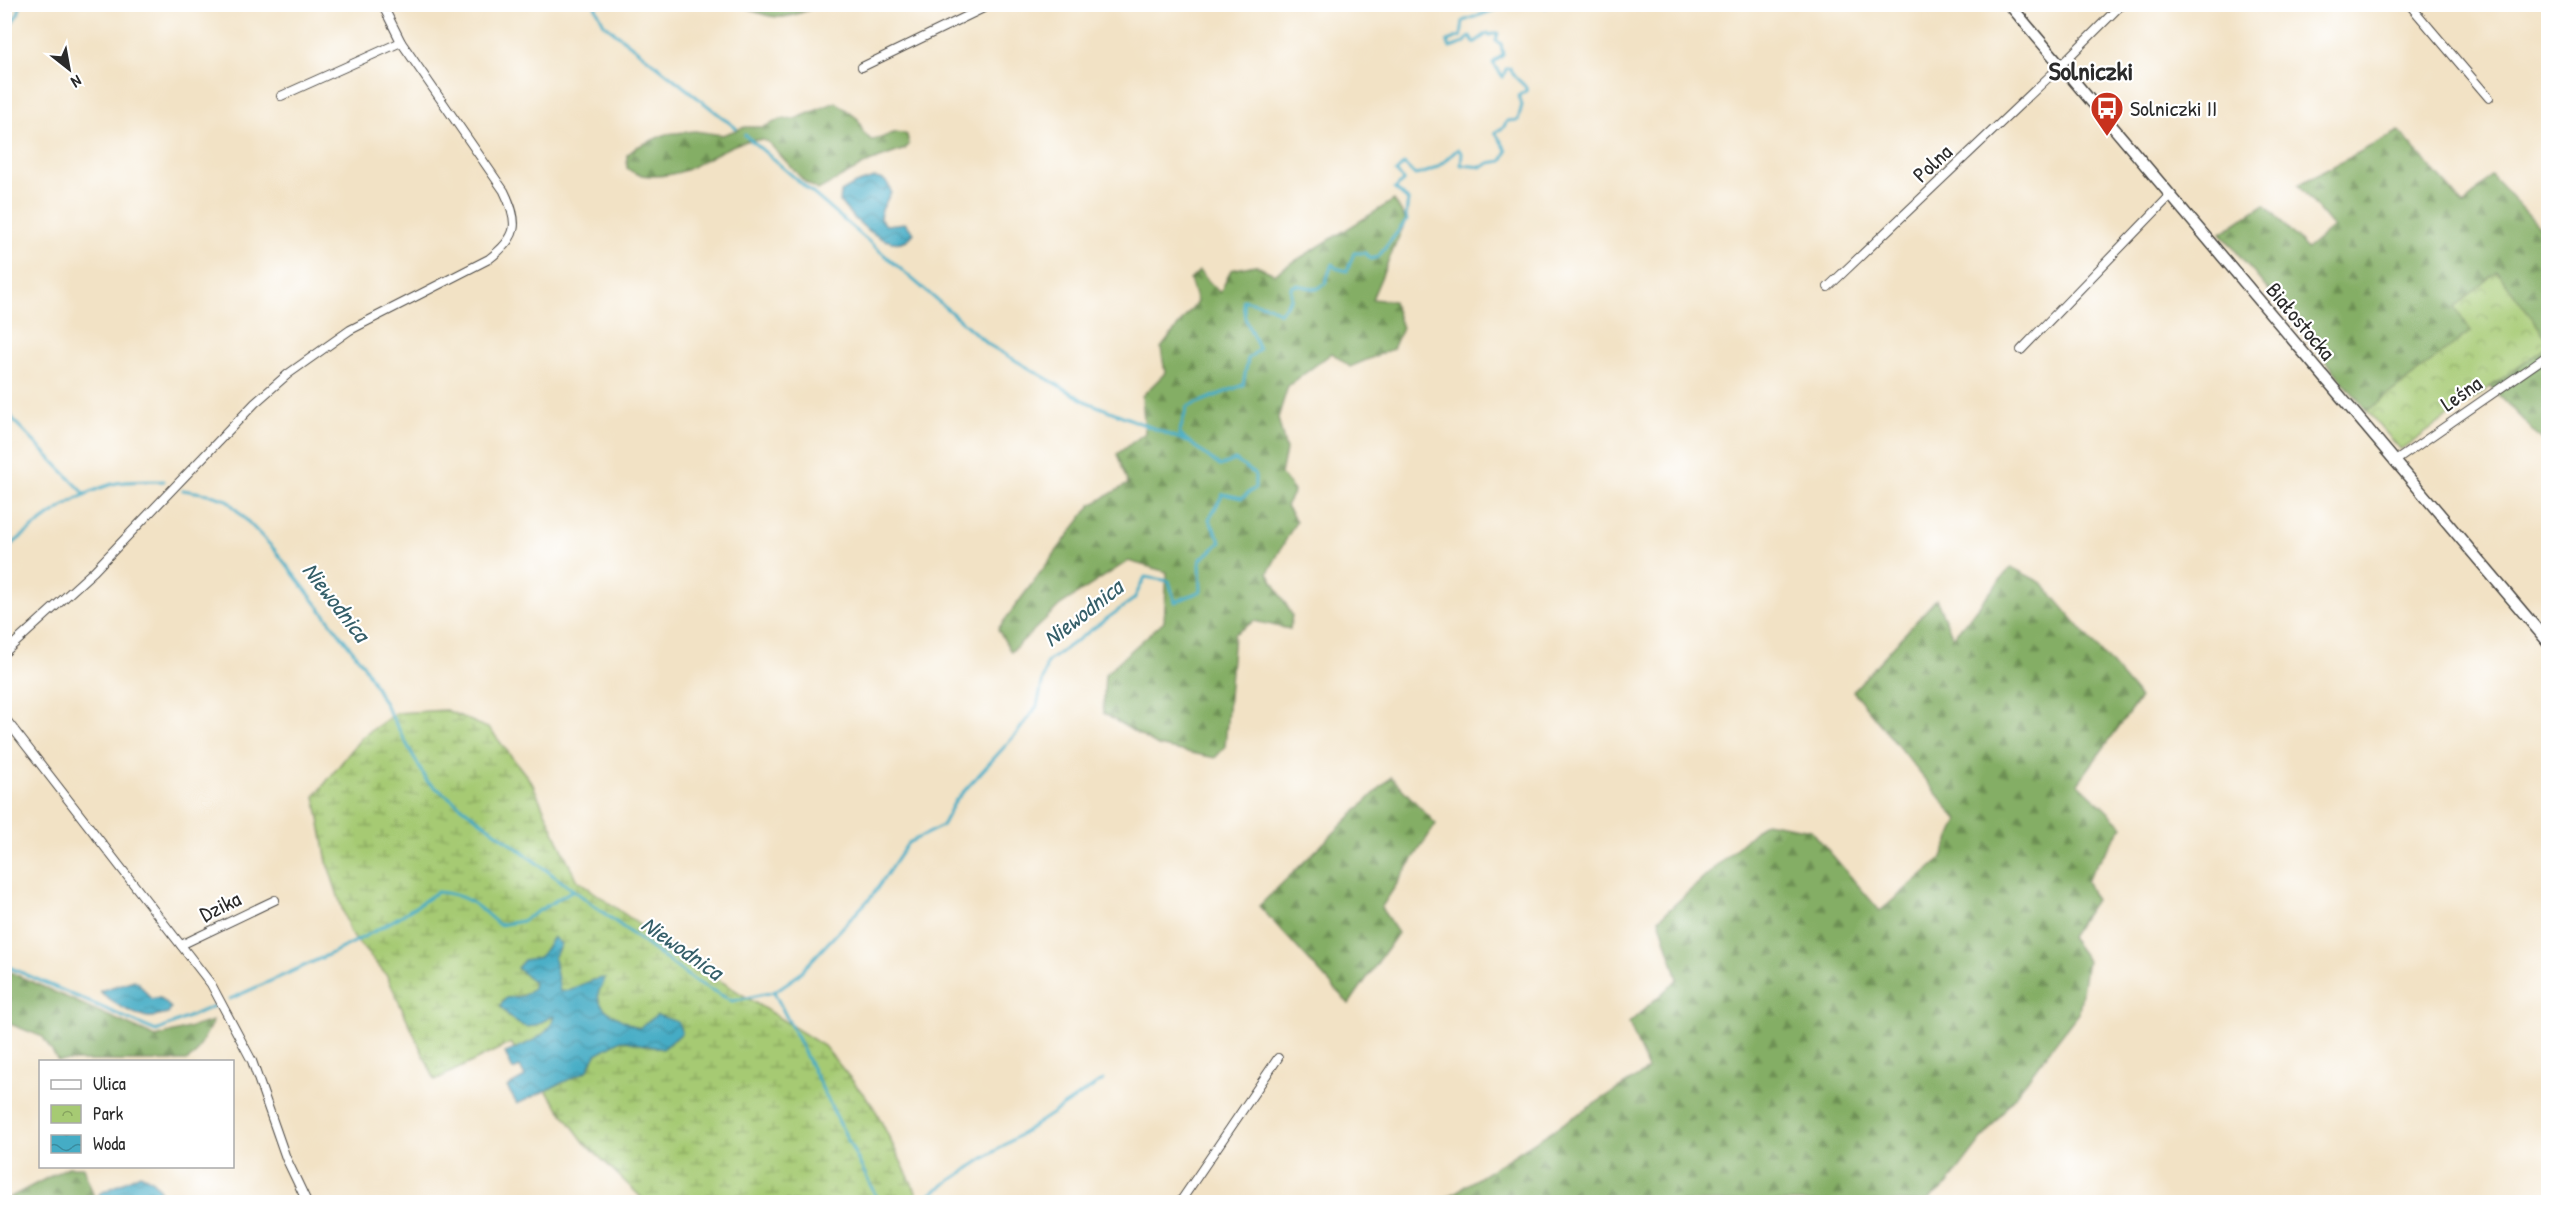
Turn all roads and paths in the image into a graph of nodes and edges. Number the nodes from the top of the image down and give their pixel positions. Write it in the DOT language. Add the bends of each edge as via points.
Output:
graph roads {
  1 [pos="382,4"];
  2 [pos="992,4"];
  3 [pos="2008,4"];
  4 [pos="2122,4"];
  5 [pos="2409,4"];
  6 [pos="401,42"];
  7 [pos="2060,65"];
  8 [pos="862,67"];
  9 [pos="281,96"];
  10 [pos="2489,98"];
  11 [pos="2170,196"];
  12 [pos="1828,287"];
  13 [pos="2021,350"];
  14 [pos="2548,355"];
  15 [pos="2394,462"];
  16 [pos="2548,642"];
  17 [pos="4,653"];
  18 [pos="4,717"];
  19 [pos="275,900"];
  20 [pos="182,945"];
  21 [pos="1278,1059"];
  22 [pos="307,1203"];
  23 [pos="1180,1203"];
  1 -- 6 [label="street"];
  2 -- 8 [label="street"];
  3 -- 7 [label="street, Białostocka"];
  4 -- 7 [label="street, Polna"];
  5 -- 10 [label="street"];
  6 -- 9 [label="street"];
  6 -- 17 [label="street" via="504,191 513,209 515,225 508,241 489,259 350,330 288,374 255,403 94,571"];
  7 -- 11 [label="street, Białostocka"];
  7 -- 12 [label="street, Polna"];
  11 -- 13 [label="street"];
  11 -- 15 [label="street, Białostocka"];
  14 -- 15 [label="street, Leśna"];
  15 -- 16 [label="street, Białostocka"];
  18 -- 20 [label="street"];
  19 -- 20 [label="street, Dzika"];
  20 -- 22 [label="street" via="211,984 252,1061 286,1158"];
  21 -- 23 [label="street"];
}
